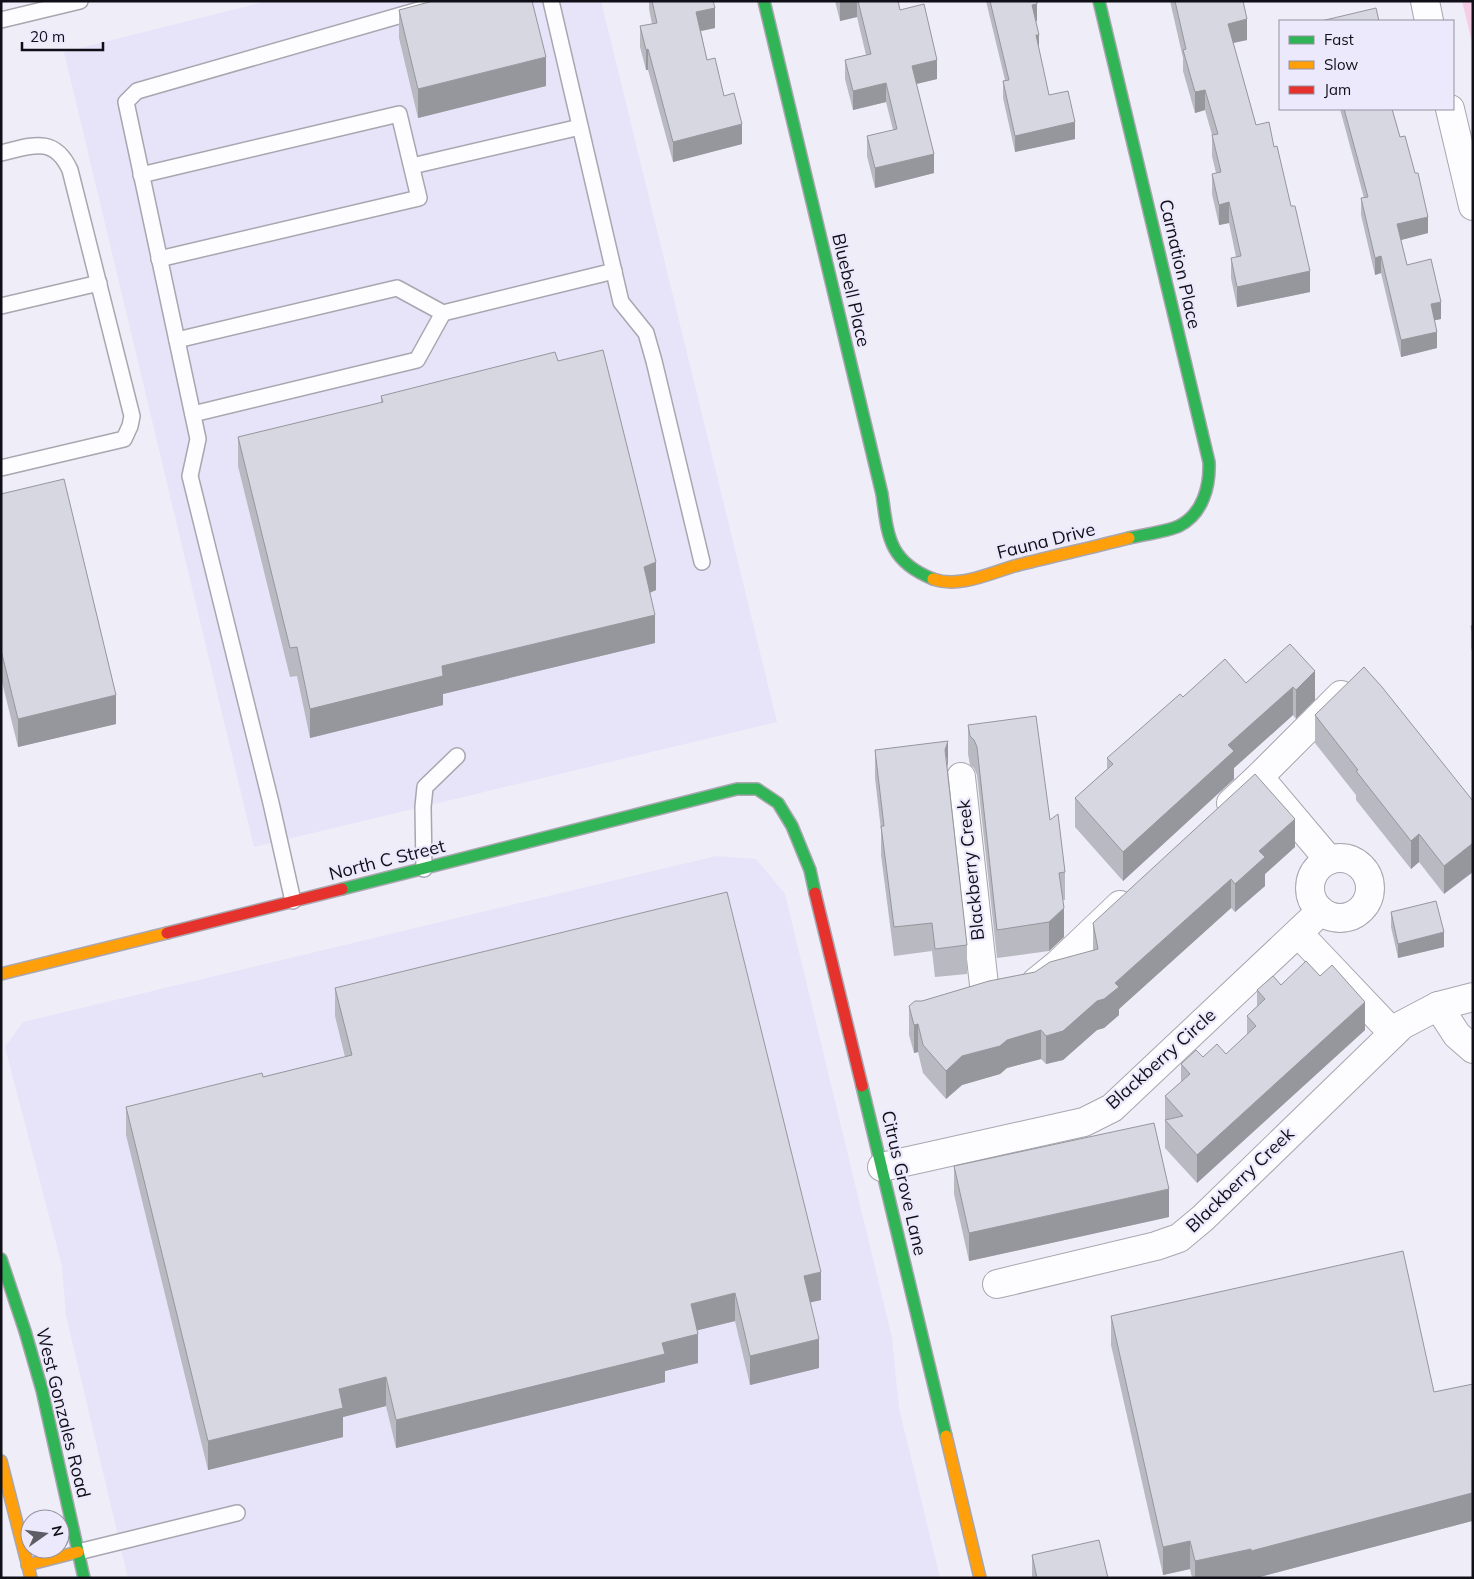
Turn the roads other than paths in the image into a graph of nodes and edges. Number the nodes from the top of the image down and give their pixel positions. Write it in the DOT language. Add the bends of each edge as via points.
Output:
graph roads {
  1 [pos="80,1"];
  2 [pos="450,1"];
  3 [pos="551,1"];
  4 [pos="764,1"];
  5 [pos="1099,1"];
  6 [pos="1425,1"];
  7 [pos="1,20"];
  8 [pos="1430,20"];
  9 [pos="1450,110"];
  10 [pos="580,127"];
  11 [pos="1,153"];
  12 [pos="412,166"];
  13 [pos="141,175"];
  14 [pos="1473,206"];
  15 [pos="160,259"];
  16 [pos="614,271"];
  17 [pos="98,283"];
  18 [pos="1,306"];
  19 [pos="443,313"];
  20 [pos="177,340"];
  21 [pos="193,414"];
  22 [pos="1,468"];
  23 [pos="1180,526"];
  24 [pos="702,562"];
  25 [pos="922,574"];
  26 [pos="1361,680"];
  27 [pos="457,756"];
  28 [pos="960,777"];
  29 [pos="1259,777"];
  30 [pos="778,803"];
  31 [pos="1216,817"];
  32 [pos="1329,860"];
  33 [pos="424,869"];
  34 [pos="1138,889"];
  35 [pos="293,901"];
  36 [pos="1321,911"];
  37 [pos="1298,933"];
  38 [pos="1,974"];
  39 [pos="1473,997"];
  40 [pos="1438,1006"];
  41 [pos="1393,1033"];
  42 [pos="1473,1049"];
  43 [pos="882,1167"];
  44 [pos="1,1259"];
  45 [pos="997,1284"];
  46 [pos="1,1460"];
  47 [pos="238,1513"];
  48 [pos="78,1552"];
  49 [pos="27,1565"];
  50 [pos="30,1578"];
  51 [pos="84,1578"];
  52 [pos="980,1578"];
  1 -- 7 [label="lane"];
  2 -- 13 [label="lane" via="138,91 126,102"];
  3 -- 10 [label="lane"];
  4 -- 25 [label="street, Bluebell Place" via="889,533 896,553"];
  5 -- 23 [label="street, Carnation Place" via="1211,466 1202,503"];
  6 -- 8 [label="street"];
  9 -- 14 [label="street"];
  10 -- 12 [label="lane"];
  10 -- 16 [label="lane"];
  11 -- 17 [label="lane" via="41,144 62,156 70,170"];
  12 -- 13 [label="lane" via="399,114"];
  12 -- 15 [label="lane" via="420,198"];
  13 -- 15 [label="lane"];
  15 -- 20 [label="lane"];
  16 -- 19 [label="lane"];
  16 -- 24 [label="lane" via="621,302 646,333"];
  17 -- 18 [label="lane"];
  17 -- 22 [label="lane" via="130,405 132,416 128,434 124,439"];
  19 -- 20 [label="lane" via="397,288"];
  19 -- 21 [label="lane" via="417,360"];
  20 -- 21 [label="lane"];
  21 -- 35 [label="lane" via="198,439 190,476"];
  23 -- 25 [label="street, Fauna Drive" via="964,581 942,582"];
  26 -- 29 [label="street" via="1356,681"];
  27 -- 33 [label="lane" via="425,787"];
  28 -- 34 [label="street, Blackberry Creek" via="972,997 1032,985"];
  29 -- 31 [label="street"];
  29 -- 32 [label="street"];
  30 -- 33 [label="street, North C Street" via="757,789 737,789"];
  30 -- 43 [label="street, Citrus Grove Lane" via="792,826 810,870"];
  32 -- 36 [label="street" via="1313,873 1310,883 1310,894"];
  32 -- 36 [label="street" via="1348,858 1356,863 1363,869 1370,887 1364,905 1357,912 1339,918"];
  33 -- 35 [label="street, North C Street"];
  35 -- 38 [label="street, North C Street"];
  36 -- 37 [label="street, Blackberry Circle"];
  37 -- 41 [label="street"];
  37 -- 43 [label="street, Blackberry Circle" via="1112,1108 1084,1122"];
  39 -- 40 [label="street, Blackberry Creek"];
  40 -- 41 [label="street, Blackberry Creek" via="1402,1024"];
  40 -- 42 [label="street" via="1457,1035"];
  41 -- 45 [label="street, Blackberry Creek" via="1179,1238"];
  43 -- 52 [label="street, Citrus Grove Lane"];
  44 -- 48 [label="street, West Gonzales Road" via="42,1390"];
  46 -- 49 [label="street"];
  47 -- 48 [label="lane"];
  48 -- 49 [label="street"];
  48 -- 51 [label="street, West Gonzales Road"];
  49 -- 50 [label="street"];
}
